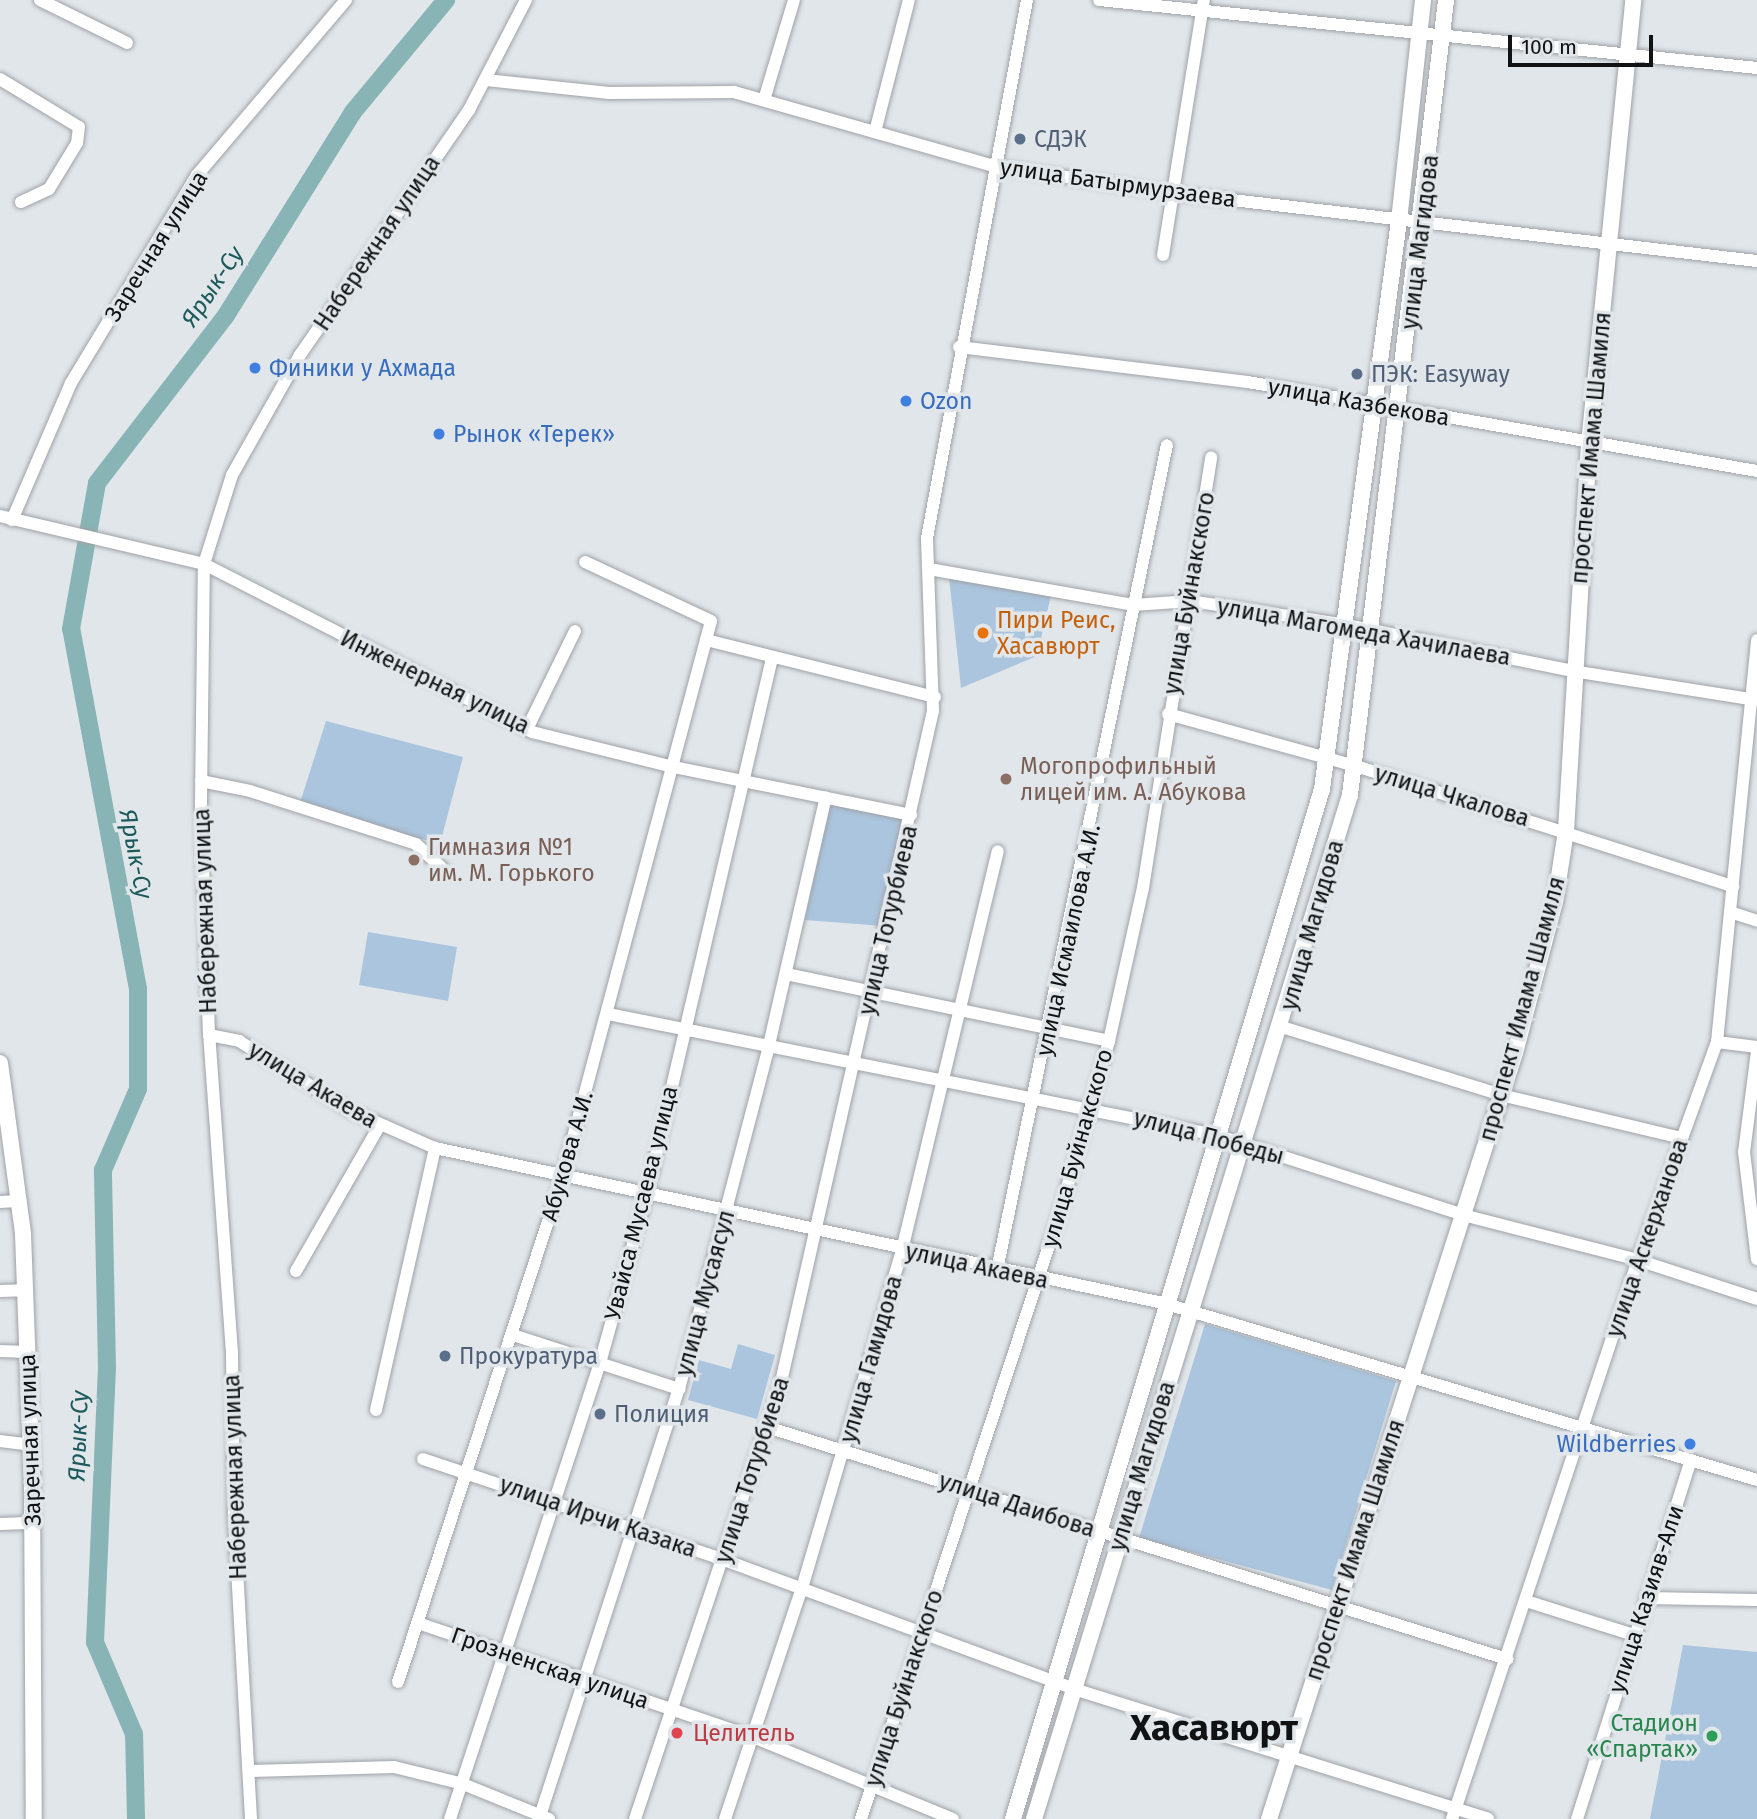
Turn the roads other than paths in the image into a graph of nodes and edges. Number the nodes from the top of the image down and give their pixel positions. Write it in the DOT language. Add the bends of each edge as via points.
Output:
graph roads {
  1 [pos="40,0"];
  2 [pos="346,0"];
  3 [pos="526,0"];
  4 [pos="794,0"];
  5 [pos="909,0"];
  6 [pos="1027,0"];
  7 [pos="1099,0"];
  8 [pos="1423,0"];
  9 [pos="1446,0"];
  10 [pos="1633,0"];
  11 [pos="1203,5"];
  12 [pos="1419,33"];
  13 [pos="1444,36"];
  14 [pos="127,43"];
  15 [pos="1629,55"];
  16 [pos="1757,68"];
  17 [pos="0,79"];
  18 [pos="486,80"];
  19 [pos="764,100"];
  20 [pos="875,132"];
  21 [pos="994,166"];
  22 [pos="1172,193"];
  23 [pos="21,202"];
  24 [pos="1399,221"];
  25 [pos="1422,223"];
  26 [pos="1608,245"];
  27 [pos="1163,255"];
  28 [pos="1757,261"];
  29 [pos="959,347"];
  30 [pos="1376,404"];
  31 [pos="1401,408"];
  32 [pos="1589,444"];
  33 [pos="1167,445"];
  34 [pos="1211,457"];
  35 [pos="1757,471"];
  36 [pos="6,518"];
  37 [pos="585,562"];
  38 [pos="204,564"];
  39 [pos="929,569"];
  40 [pos="1191,601"];
  41 [pos="1133,605"];
  42 [pos="1347,625"];
  43 [pos="575,631"];
  44 [pos="1373,631"];
  45 [pos="705,640"];
  46 [pos="1757,640"];
  47 [pos="772,657"];
  48 [pos="1573,671"];
  49 [pos="935,698"];
  50 [pos="1754,700"];
  51 [pos="1168,714"];
  52 [pos="527,729"];
  53 [pos="1328,758"];
  54 [pos="669,766"];
  55 [pos="1356,766"];
  56 [pos="745,779"];
  57 [pos="201,781"];
  58 [pos="826,797"];
  59 [pos="911,815"];
  60 [pos="1566,831"];
  61 [pos="998,850"];
  62 [pos="446,872"];
  63 [pos="1733,886"];
  64 [pos="1730,912"];
  65 [pos="1757,921"];
  66 [pos="786,974"];
  67 [pos="872,991"];
  68 [pos="962,1010"];
  69 [pos="608,1014"];
  70 [pos="1282,1027"];
  71 [pos="685,1028"];
  72 [pos="1048,1028"];
  73 [pos="209,1035"];
  74 [pos="1109,1041"];
  75 [pos="1717,1042"];
  76 [pos="769,1045"];
  77 [pos="1757,1049"];
  78 [pos="856,1062"];
  79 [pos="0,1063"];
  80 [pos="945,1077"];
  81 [pos="1035,1095"];
  82 [pos="1501,1095"];
  83 [pos="1087,1105"];
  84 [pos="380,1125"];
  85 [pos="1216,1135"];
  86 [pos="1682,1138"];
  87 [pos="1246,1144"];
  88 [pos="435,1148"];
  89 [pos="563,1175"];
  90 [pos="647,1194"];
  91 [pos="18,1201"];
  92 [pos="0,1202"];
  93 [pos="727,1212"];
  94 [pos="1463,1215"];
  95 [pos="818,1231"];
  96 [pos="902,1250"];
  97 [pos="1757,1259"];
  98 [pos="1637,1260"];
  99 [pos="997,1270"];
  100 [pos="296,1271"];
  101 [pos="1038,1279"];
  102 [pos="24,1290"];
  103 [pos="0,1291"];
  104 [pos="1757,1299"];
  105 [pos="1163,1303"];
  106 [pos="1189,1309"];
  107 [pos="513,1335"];
  108 [pos="0,1351"];
  109 [pos="27,1352"];
  110 [pos="600,1363"];
  111 [pos="1412,1375"];
  112 [pos="679,1389"];
  113 [pos="376,1410"];
  114 [pos="767,1427"];
  115 [pos="1584,1427"];
  116 [pos="0,1441"];
  117 [pos="31,1445"];
  118 [pos="845,1449"];
  119 [pos="423,1459"];
  120 [pos="1691,1460"];
  121 [pos="469,1473"];
  122 [pos="1757,1480"];
  123 [pos="970,1489"];
  124 [pos="554,1502"];
  125 [pos="33,1523"];
  126 [pos="0,1524"];
  127 [pos="635,1530"];
  128 [pos="1098,1532"];
  129 [pos="1120,1538"];
  130 [pos="724,1560"];
  131 [pos="802,1588"];
  132 [pos="1646,1598"];
  133 [pos="1757,1600"];
  134 [pos="1526,1601"];
  135 [pos="1337,1605"];
  136 [pos="421,1624"];
  137 [pos="922,1633"];
  138 [pos="1634,1635"];
  139 [pos="507,1654"];
  140 [pos="1507,1660"];
  141 [pos="585,1680"];
  142 [pos="398,1682"];
  143 [pos="1052,1682"];
  144 [pos="1074,1689"];
  145 [pos="672,1709"];
  146 [pos="753,1737"];
  147 [pos="1290,1756"];
  148 [pos="251,1771"];
  149 [pos="463,1784"];
  150 [pos="872,1786"];
  151 [pos="1454,1814"];
  152 [pos="542,1818"];
  153 [pos="34,1819"];
  154 [pos="251,1819"];
  155 [pos="450,1819"];
  156 [pos="635,1819"];
  157 [pos="725,1819"];
  158 [pos="861,1819"];
  159 [pos="953,1819"];
  160 [pos="1013,1819"];
  161 [pos="1034,1819"];
  162 [pos="1269,1819"];
  163 [pos="1488,1819"];
  164 [pos="1577,1819"];
  1 -- 14 [label="street"];
  2 -- 36 [label="street, Заречная улица" via="197,175 71,383"];
  3 -- 18 [label="street, Набережная улица"];
  4 -- 19 [label="street"];
  5 -- 20 [label="street"];
  6 -- 21 [label="street, улица Тотурбиева"];
  7 -- 11 [label="street"];
  8 -- 12 [label="main road, улица Магидова"];
  9 -- 13 [label="main road, улица Магидова"];
  10 -- 15 [label="main road, проспект Имама Шамиля"];
  11 -- 12 [label="street"];
  11 -- 22 [label="street"];
  12 -- 13 [label="street"];
  12 -- 24 [label="main road, улица Магидова"];
  13 -- 15 [label="street"];
  13 -- 25 [label="main road, улица Магидова"];
  15 -- 16 [label="street"];
  15 -- 26 [label="main road, проспект Имама Шамиля"];
  17 -- 23 [label="street" via="79,127 77,143 49,189"];
  18 -- 19 [label="street, улица Батырмурзаева" via="610,93 722,91"];
  18 -- 38 [label="street, Набережная улица" via="300,355 232,475"];
  19 -- 20 [label="street, улица Батырмурзаева"];
  20 -- 21 [label="street, улица Батырмурзаева"];
  21 -- 22 [label="street, улица Батырмурзаева"];
  21 -- 29 [label="street, улица Тотурбиева"];
  22 -- 24 [label="street, улица Батырмурзаева"];
  22 -- 27 [label="street"];
  24 -- 25 [label="street, улица Батырмурзаева"];
  24 -- 30 [label="main road, улица Магидова"];
  25 -- 26 [label="street, улица Батырмурзаева"];
  25 -- 31 [label="main road, улица Магидова"];
  26 -- 28 [label="street, улица Батырмурзаева"];
  26 -- 32 [label="main road, проспект Имама Шамиля"];
  29 -- 30 [label="street, улица Казбекова" via="1248,382"];
  29 -- 39 [label="street, улица Тотурбиева" via="927,538"];
  30 -- 31 [label="street, улица Казбекова"];
  30 -- 42 [label="main road, улица Магидова"];
  31 -- 32 [label="street, улица Казбекова"];
  31 -- 44 [label="main road, улица Магидова"];
  32 -- 35 [label="street, улица Казбекова"];
  32 -- 48 [label="main road, проспект Имама Шамиля"];
  33 -- 41 [label="street, улица Исмаилова А.И."];
  34 -- 40 [label="street, улица Буйнакского"];
  36 -- 38 [label="street, Инженерная улица"];
  37 -- 45 [label="street, Абукова А.И." via="711,621"];
  38 -- 52 [label="street, Инженерная улица"];
  38 -- 57 [label="street, Набережная улица"];
  39 -- 41 [label="street, улица Магомеда Хачилаева"];
  39 -- 49 [label="street, улица Тотурбиева"];
  40 -- 41 [label="street, улица Магомеда Хачилаева"];
  40 -- 42 [label="street, улица Магомеда Хачилаева"];
  40 -- 51 [label="street, улица Буйнакского"];
  41 -- 72 [label="street, улица Исмаилова А.И."];
  42 -- 44 [label="street, улица Магомеда Хачилаева"];
  42 -- 53 [label="main road, улица Магидова"];
  43 -- 52 [label="street"];
  44 -- 48 [label="street, улица Магомеда Хачилаева"];
  44 -- 55 [label="main road, улица Магидова"];
  45 -- 47 [label="street"];
  45 -- 54 [label="street, Абукова А.И."];
  46 -- 50 [label="street, улица Аскерханова"];
  47 -- 49 [label="street"];
  47 -- 56 [label="street, Увайса Мусаева улица"];
  48 -- 50 [label="street, улица Магомеда Хачилаева"];
  48 -- 60 [label="main road, проспект Имама Шамиля"];
  49 -- 59 [label="street, улица Тотурбиева"];
  50 -- 63 [label="street, улица Аскерханова"];
  51 -- 53 [label="street, улица Чкалова"];
  51 -- 74 [label="street, улица Буйнакского" via="1143,888"];
  52 -- 54 [label="street, Инженерная улица"];
  53 -- 55 [label="street, улица Чкалова"];
  53 -- 85 [label="main road, улица Магидова"];
  54 -- 56 [label="street, Инженерная улица"];
  54 -- 69 [label="street, Абукова А.И."];
  55 -- 60 [label="street, улица Чкалова"];
  55 -- 70 [label="main road, улица Магидова"];
  56 -- 58 [label="street, Инженерная улица"];
  56 -- 71 [label="street, Увайса Мусаева улица"];
  57 -- 62 [label="street" via="250,791 416,844"];
  57 -- 73 [label="street, Набережная улица"];
  58 -- 59 [label="street, Инженерная улица"];
  58 -- 66 [label="street, улица Мусаясул"];
  59 -- 67 [label="street, улица Тотурбиева"];
  60 -- 63 [label="street, улица Чкалова"];
  60 -- 82 [label="main road, проспект Имама Шамиля" via="1555,902"];
  61 -- 68 [label="street, улица Гамидова"];
  63 -- 64 [label="street, улица Аскерханова"];
  64 -- 65 [label="street"];
  64 -- 75 [label="street, улица Аскерханова"];
  66 -- 67 [label="street"];
  66 -- 76 [label="street, улица Мусаясул"];
  67 -- 68 [label="street"];
  67 -- 78 [label="street, улица Тотурбиева"];
  68 -- 72 [label="street"];
  68 -- 80 [label="street, улица Гамидова"];
  69 -- 71 [label="street, улица Победы"];
  69 -- 89 [label="street, Абукова А.И."];
  70 -- 82 [label="street"];
  70 -- 87 [label="main road, улица Магидова"];
  71 -- 76 [label="street, улица Победы"];
  71 -- 90 [label="street, Увайса Мусаева улица"];
  72 -- 74 [label="street"];
  72 -- 81 [label="street, улица Исмаилова А.И."];
  73 -- 84 [label="street, улица Акаева" via="240,1041"];
  73 -- 148 [label="street, Набережная улица" via="232,1353 234,1518"];
  74 -- 83 [label="street, улица Буйнакского"];
  75 -- 77 [label="street"];
  75 -- 86 [label="street, улица Аскерханова"];
  76 -- 78 [label="street, улица Победы"];
  76 -- 93 [label="street, улица Мусаясул"];
  77 -- 97 [label="street" via="1744,1152"];
  78 -- 80 [label="street, улица Победы"];
  78 -- 95 [label="street, улица Тотурбиева"];
  79 -- 91 [label="main road, Заречная улица"];
  80 -- 81 [label="street, улица Победы"];
  80 -- 96 [label="street, улица Гамидова"];
  81 -- 83 [label="street, улица Победы"];
  81 -- 99 [label="street, улица Исмаилова А.И."];
  82 -- 86 [label="street"];
  82 -- 94 [label="main road, проспект Имама Шамиля"];
  83 -- 85 [label="street, улица Победы"];
  83 -- 101 [label="street, улица Буйнакского"];
  84 -- 88 [label="street, улица Акаева"];
  84 -- 100 [label="street"];
  85 -- 87 [label="street, улица Победы"];
  85 -- 105 [label="main road, улица Магидова"];
  86 -- 98 [label="street, улица Аскерханова"];
  87 -- 94 [label="street, улица Победы"];
  87 -- 106 [label="main road, улица Магидова"];
  88 -- 89 [label="street, улица Акаева"];
  88 -- 113 [label="street"];
  89 -- 90 [label="street, улица Акаева"];
  89 -- 107 [label="street, Абукова А.И."];
  90 -- 93 [label="street, улица Акаева"];
  90 -- 110 [label="street, Увайса Мусаева улица"];
  91 -- 92 [label="street"];
  91 -- 102 [label="main road, Заречная улица"];
  93 -- 95 [label="street, улица Акаева"];
  93 -- 112 [label="street, улица Мусаясул"];
  94 -- 98 [label="street, улица Победы"];
  94 -- 111 [label="main road, проспект Имама Шамиля"];
  95 -- 96 [label="street, улица Акаева"];
  95 -- 114 [label="street, улица Тотурбиева"];
  96 -- 99 [label="street, улица Акаева"];
  96 -- 118 [label="street, улица Гамидова"];
  98 -- 104 [label="street, улица Победы"];
  98 -- 115 [label="street, улица Аскерханова"];
  99 -- 101 [label="street, улица Акаева"];
  101 -- 105 [label="street, улица Акаева"];
  101 -- 123 [label="street, улица Буйнакского"];
  102 -- 103 [label="street"];
  102 -- 109 [label="main road, Заречная улица"];
  105 -- 106 [label="street, улица Акаева"];
  105 -- 128 [label="main road, улица Магидова"];
  106 -- 111 [label="street, улица Акаева"];
  106 -- 129 [label="main road, улица Магидова"];
  107 -- 110 [label="street"];
  107 -- 121 [label="street, Абукова А.И."];
  108 -- 109 [label="street"];
  109 -- 117 [label="main road, Заречная улица"];
  110 -- 112 [label="street"];
  110 -- 124 [label="street, Увайса Мусаева улица"];
  111 -- 115 [label="street, улица Акаева"];
  111 -- 135 [label="main road, проспект Имама Шамиля"];
  112 -- 127 [label="street, улица Мусаясул"];
  114 -- 118 [label="street, улица Даибова"];
  114 -- 130 [label="street, улица Тотурбиева"];
  115 -- 120 [label="street, улица Акаева"];
  115 -- 134 [label="street, улица Аскерханова"];
  116 -- 117 [label="street"];
  117 -- 125 [label="main road, Заречная улица"];
  118 -- 123 [label="street, улица Даибова"];
  118 -- 131 [label="street, улица Гамидова"];
  119 -- 121 [label="street, улица Ирчи Казака"];
  120 -- 122 [label="street, улица Акаева"];
  120 -- 132 [label="street, улица Казияв-Али"];
  121 -- 124 [label="street, улица Ирчи Казака"];
  121 -- 136 [label="street, Абукова А.И."];
  123 -- 128 [label="street, улица Даибова"];
  123 -- 137 [label="street, улица Буйнакского"];
  124 -- 127 [label="street, улица Ирчи Казака"];
  124 -- 139 [label="street, Увайса Мусаева улица"];
  125 -- 126 [label="street"];
  125 -- 153 [label="main road, Заречная улица"];
  127 -- 130 [label="street, улица Ирчи Казака"];
  127 -- 141 [label="street, улица Мусаясул"];
  128 -- 129 [label="street, улица Даибова"];
  128 -- 143 [label="main road, улица Магидова"];
  129 -- 135 [label="street, улица Даибова"];
  129 -- 144 [label="main road, улица Магидова"];
  130 -- 131 [label="street, улица Ирчи Казака"];
  130 -- 145 [label="street, улица Тотурбиева"];
  131 -- 137 [label="street, улица Ирчи Казака"];
  131 -- 146 [label="street, улица Гамидова"];
  132 -- 133 [label="street"];
  132 -- 138 [label="street, улица Казияв-Али"];
  134 -- 138 [label="street"];
  134 -- 140 [label="street, улица Аскерханова"];
  135 -- 140 [label="street, улица Даибова"];
  135 -- 147 [label="main road, проспект Имама Шамиля"];
  136 -- 139 [label="street, Грозненская улица"];
  136 -- 142 [label="street, Абукова А.И."];
  137 -- 143 [label="street, улица Ирчи Казака"];
  137 -- 150 [label="street, улица Буйнакского"];
  138 -- 164 [label="street, улица Казияв-Али"];
  139 -- 141 [label="street, Грозненская улица"];
  139 -- 149 [label="street, Увайса Мусаева улица"];
  140 -- 151 [label="street, улица Аскерханова"];
  141 -- 145 [label="street, Грозненская улица"];
  141 -- 152 [label="street, улица Мусаясул"];
  143 -- 144 [label="street, улица Ирчи Казака"];
  143 -- 160 [label="main road, улица Магидова"];
  144 -- 147 [label="street, улица Ирчи Казака"];
  144 -- 161 [label="main road, улица Магидова"];
  145 -- 146 [label="street, Грозненская улица"];
  145 -- 156 [label="street, улица Тотурбиева"];
  146 -- 150 [label="street, Грозненская улица"];
  146 -- 157 [label="street, улица Гамидова"];
  147 -- 151 [label="street, улица Ирчи Казака"];
  147 -- 162 [label="main road, проспект Имама Шамиля"];
  148 -- 149 [label="street" via="394,1767"];
  148 -- 154 [label="street, Набережная улица"];
  149 -- 152 [label="street"];
  149 -- 155 [label="street, Увайса Мусаева улица"];
  150 -- 158 [label="street, улица Буйнакского"];
  150 -- 159 [label="street, Грозненская улица"];
  151 -- 163 [label="street, улица Ирчи Казака"];
}
